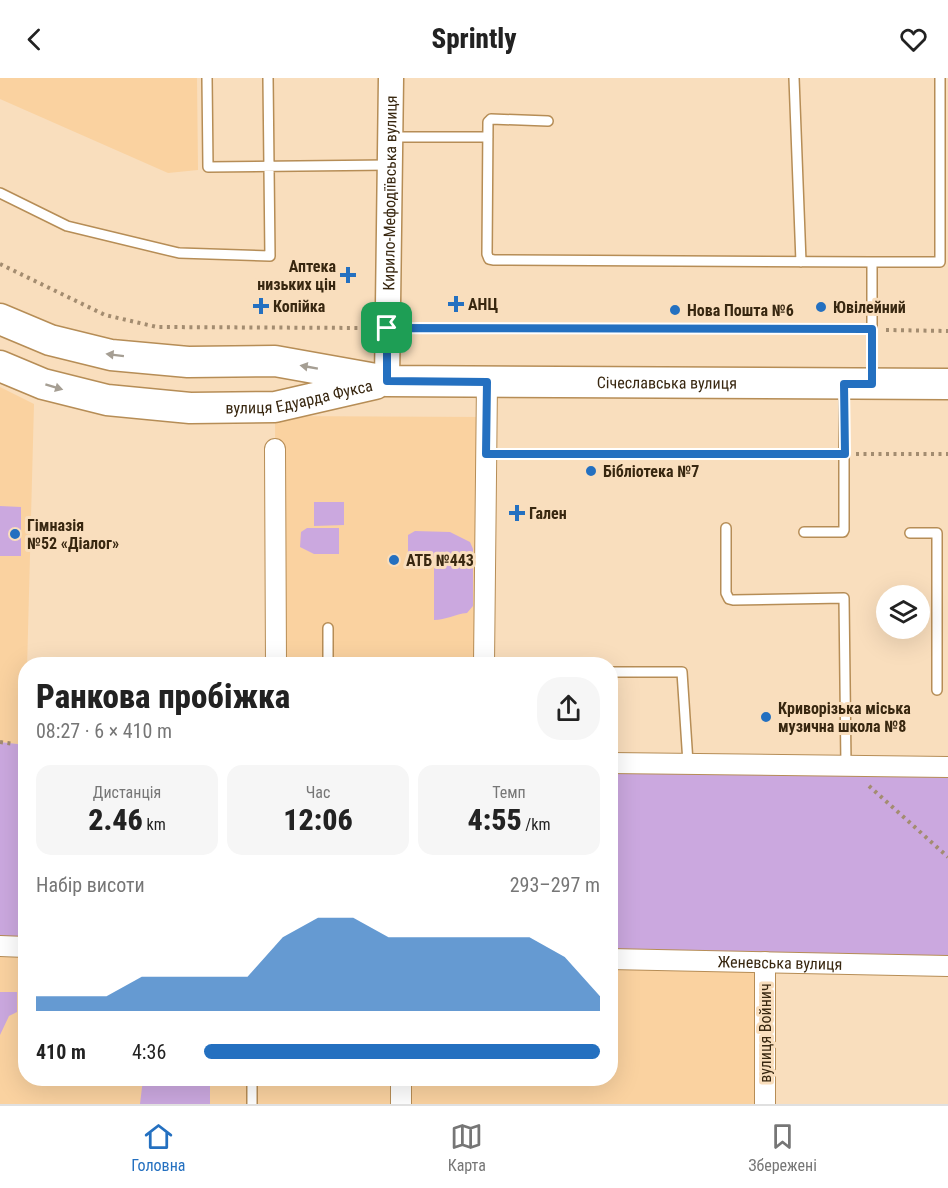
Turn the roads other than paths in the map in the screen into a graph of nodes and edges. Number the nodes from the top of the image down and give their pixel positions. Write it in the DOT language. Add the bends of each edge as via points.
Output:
graph roads {
  1 [pos="207,78"];
  2 [pos="268,78"];
  3 [pos="391,78"];
  4 [pos="794,78"];
  5 [pos="942,84"];
  6 [pos="548,121"];
  7 [pos="488,137"];
  8 [pos="389,138"];
  9 [pos="389,165"];
  10 [pos="269,166"];
  11 [pos="0,193"];
  12 [pos="801,262"];
  13 [pos="872,262"];
  14 [pos="0,319"];
  15 [pos="0,366"];
  16 [pos="387,381"];
  17 [pos="487,382"];
  18 [pos="858,384"];
  19 [pos="948,384"];
  20 [pos="275,448"];
  21 [pos="726,528"];
  22 [pos="804,532"];
  23 [pos="910,533"];
  24 [pos="937,578"];
  25 [pos="948,578"];
  26 [pos="328,628"];
  27 [pos="276,657"];
  28 [pos="328,657"];
  29 [pos="484,657"];
  30 [pos="618,672"];
  31 [pos="937,690"];
  32 [pos="618,763"];
  33 [pos="688,763"];
  34 [pos="846,765"];
  35 [pos="948,767"];
  36 [pos="0,946"];
  37 [pos="18,947"];
  38 [pos="618,959"];
  39 [pos="765,962"];
  40 [pos="948,966"];
  41 [pos="252,1086"];
  42 [pos="401,1086"];
  43 [pos="252,1104"];
  44 [pos="401,1104"];
  45 [pos="765,1104"];
  1 -- 10 [label="lane" via="208,167"];
  2 -- 10 [label="lane"];
  3 -- 8 [label="street, Кирило-Мефодіївська вулиця"];
  4 -- 12 [label="lane"];
  5 -- 13 [label="lane" via="940,262"];
  6 -- 7 [label="lane" via="489,120"];
  7 -- 8 [label="lane"];
  7 -- 12 [label="lane" via="489,259"];
  8 -- 9 [label="street, Кирило-Мефодіївська вулиця"];
  9 -- 10 [label="lane"];
  9 -- 16 [label="street, Кирило-Мефодіївська вулиця"];
  10 -- 11 [label="lane" via="270,256 179,253 67,226"];
  12 -- 13 [label="lane"];
  13 -- 18 [label="lane" via="872,329"];
  16 -- 14 [label="main road, вулиця Едуарда Фукса, one-way" via="275,361 188,362 111,355 50,340"];
  15 -- 16 [label="main road, вулиця Едуарда Фукса, one-way" via="43,384 107,400 189,408 275,407"];
  16 -- 17 [label="main road, Січеславська вулиця"];
  17 -- 18 [label="main road, Січеславська вулиця"];
  17 -- 29 [label="street"];
  18 -- 19 [label="main road, Січеславська вулиця"];
  18 -- 22 [label="lane" via="845,454 843,532"];
  20 -- 27 [label="street"];
  21 -- 34 [label="lane" via="729,599 844,598"];
  23 -- 24 [label="lane" via="937,533"];
  24 -- 25 [label="lane"];
  24 -- 31 [label="lane"];
  26 -- 28 [label="lane"];
  30 -- 33 [label="lane" via="682,672"];
  32 -- 33 [label="street"];
  33 -- 34 [label="street"];
  34 -- 35 [label="street"];
  36 -- 37 [label="street"];
  38 -- 39 [label="street, Женевська вулиця"];
  39 -- 40 [label="street, Женевська вулиця"];
  39 -- 45 [label="street, вулиця Войнич"];
  41 -- 43 [label="lane"];
  42 -- 44 [label="street"];
}
